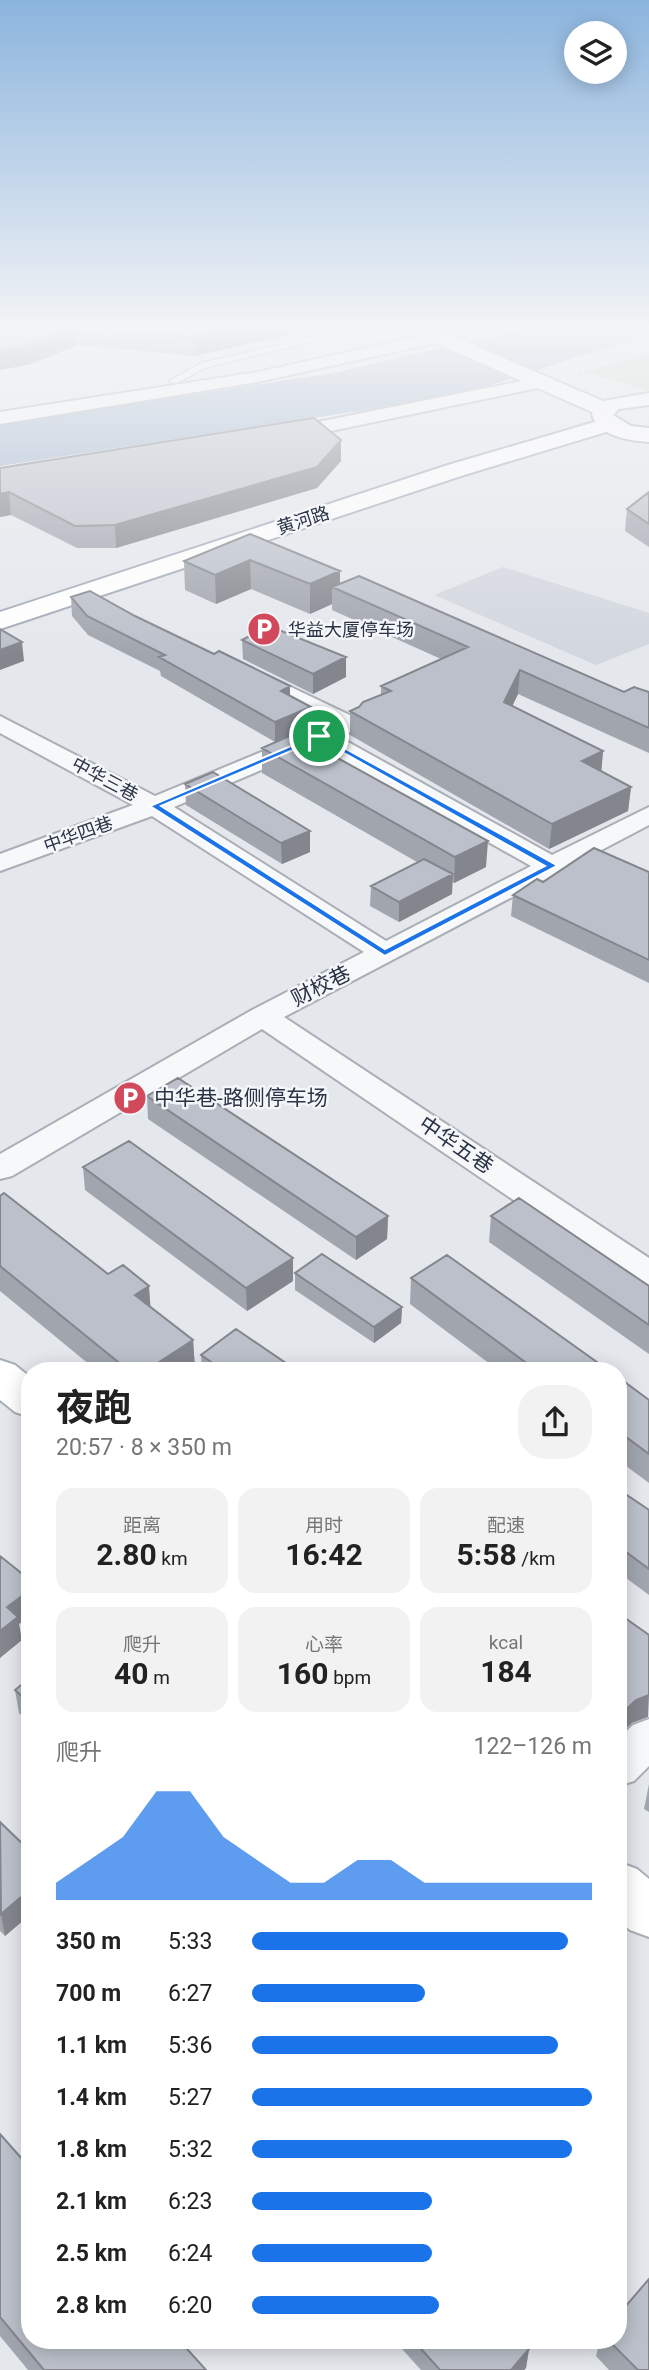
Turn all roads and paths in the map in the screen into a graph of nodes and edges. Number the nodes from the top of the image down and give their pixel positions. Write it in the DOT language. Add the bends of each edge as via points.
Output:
graph roads {
  1 [pos="280,436"];
  2 [pos="554,436"];
  3 [pos="259,439"];
  4 [pos="244,539"];
  5 [pos="282,555"];
  6 [pos="85,591"];
  7 [pos="121,609"];
  8 [pos="0,621"];
  9 [pos="229,664"];
  10 [pos="0,723"];
  11 [pos="319,736"];
  12 [pos="154,806"];
  13 [pos="649,815"];
  14 [pos="0,863"];
  15 [pos="552,866"];
  16 [pos="385,953"];
  17 [pos="263,1016"];
  18 [pos="0,1168"];
  19 [pos="649,1275"];
  20 [pos="0,1376"];
  21 [pos="21,1394"];
  22 [pos="649,1738"];
  23 [pos="627,1759"];
  24 [pos="627,1894"];
  25 [pos="649,1912"];
  1 -- 3 [label="street"];
  2 -- 4 [label="main road, 黄河路"];
  4 -- 5 [label="street"];
  4 -- 6 [label="main road, 黄河路"];
  6 -- 7 [label="street"];
  6 -- 8 [label="main road, 黄河路"];
  9 -- 11 [label="street, 中华四巷" via="349,724"];
  10 -- 12 [label="street, 中华三巷"];
  11 -- 12 [label="street, 中华四巷"];
  11 -- 15 [label="street"];
  12 -- 14 [label="street, 中华四巷"];
  12 -- 16 [label="street, 中华三巷"];
  13 -- 15 [label="street, 财校巷"];
  15 -- 16 [label="street, 财校巷"];
  16 -- 17 [label="street, 财校巷"];
  17 -- 18 [label="street, 财校巷"];
  17 -- 19 [label="street, 中华五巷"];
  20 -- 21 [label="main road"];
  22 -- 23 [label="street"];
  24 -- 25 [label="main road"];
}
